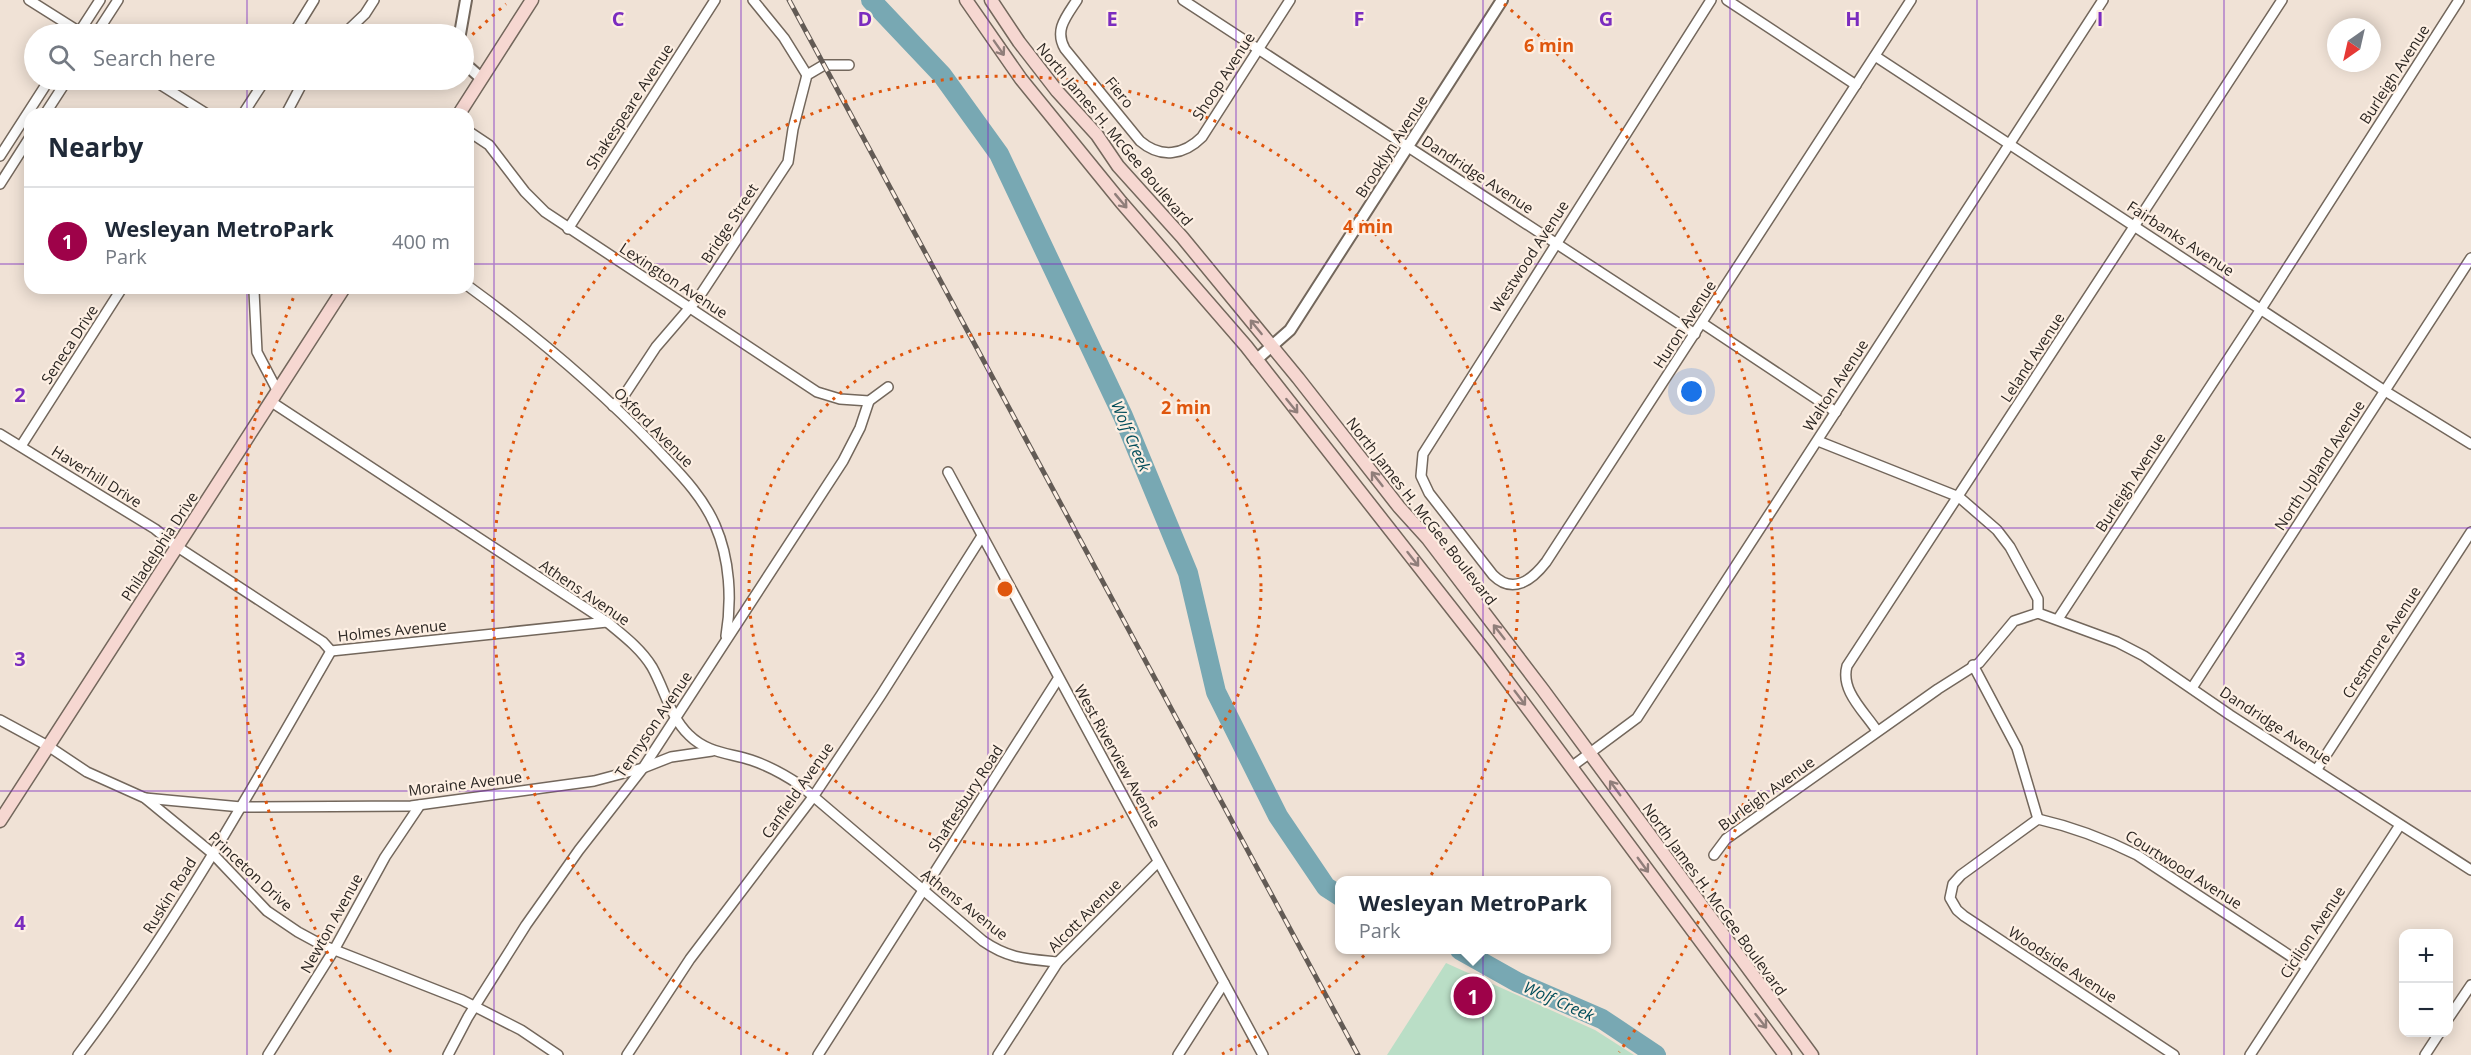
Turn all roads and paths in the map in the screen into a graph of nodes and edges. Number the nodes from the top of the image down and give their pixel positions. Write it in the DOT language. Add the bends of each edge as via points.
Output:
graph roads {
  1 [pos="29,0"];
  2 [pos="100,0"];
  3 [pos="118,0"];
  4 [pos="314,0"];
  5 [pos="374,0"];
  6 [pos="466,0"];
  7 [pos="532,0"];
  8 [pos="715,0"];
  9 [pos="753,0"];
  10 [pos="966,0"];
  11 [pos="991,0"];
  12 [pos="1077,0"];
  13 [pos="1183,0"];
  14 [pos="1290,0"];
  15 [pos="1502,0"];
  16 [pos="1711,0"];
  17 [pos="1727,0"];
  18 [pos="1911,0"];
  19 [pos="2282,0"];
  20 [pos="2459,0"];
  21 [pos="2101,1"];
  22 [pos="65,24"];
  23 [pos="86,24"];
  24 [pos="102,24"];
  25 [pos="299,24"];
  26 [pos="354,24"];
  27 [pos="462,24"];
  28 [pos="1259,49"];
  29 [pos="1875,56"];
  30 [pos="849,64"];
  31 [pos="474,72"];
  32 [pos="807,75"];
  33 [pos="481,78"];
  34 [pos="1856,85"];
  35 [pos="474,89"];
  36 [pos="43,90"];
  37 [pos="61,90"];
  38 [pos="169,90"];
  39 [pos="259,90"];
  40 [pos="299,90"];
  41 [pos="474,90"];
  42 [pos="31,108"];
  43 [pos="49,108"];
  44 [pos="197,108"];
  45 [pos="247,108"];
  46 [pos="289,108"];
  47 [pos="463,108"];
  48 [pos="24,119"];
  49 [pos="474,135"];
  50 [pos="2010,144"];
  51 [pos="24,146"];
  52 [pos="1408,147"];
  53 [pos="1171,153"];
  54 [pos="0,156"];
  55 [pos="0,184"];
  56 [pos="2135,226"];
  57 [pos="568,229"];
  58 [pos="1556,243"];
  59 [pos="2471,258"];
  60 [pos="474,290"];
  61 [pos="118,294"];
  62 [pos="254,294"];
  63 [pos="341,294"];
  64 [pos="689,308"];
  65 [pos="2261,309"];
  66 [pos="1702,323"];
  67 [pos="1695,334"];
  68 [pos="1271,347"];
  69 [pos="1256,360"];
  70 [pos="888,387"];
  71 [pos="277,390"];
  72 [pos="2385,391"];
  73 [pos="270,401"];
  74 [pos="870,401"];
  75 [pos="613,406"];
  76 [pos="1836,412"];
  77 [pos="0,434"];
  78 [pos="1818,441"];
  79 [pos="2471,444"];
  80 [pos="21,446"];
  81 [pos="948,472"];
  82 [pos="1959,497"];
  83 [pos="1459,531"];
  84 [pos="2471,532"];
  85 [pos="982,536"];
  86 [pos="177,546"];
  87 [pos="2038,613"];
  88 [pos="2058,619"];
  89 [pos="607,622"];
  90 [pos="726,642"];
  91 [pos="331,651"];
  92 [pos="1973,665"];
  93 [pos="1058,679"];
  94 [pos="2192,688"];
  95 [pos="676,717"];
  96 [pos="0,720"];
  97 [pos="1877,731"];
  98 [pos="48,746"];
  99 [pos="712,751"];
  100 [pos="1590,754"];
  101 [pos="1571,767"];
  102 [pos="644,768"];
  103 [pos="2317,769"];
  104 [pos="813,797"];
  105 [pos="145,798"];
  106 [pos="420,805"];
  107 [pos="241,807"];
  108 [pos="2038,819"];
  109 [pos="0,821"];
  110 [pos="2400,825"];
  111 [pos="212,854"];
  112 [pos="1714,855"];
  113 [pos="1158,862"];
  114 [pos="2471,870"];
  115 [pos="923,891"];
  116 [pos="334,950"];
  117 [pos="1058,962"];
  118 [pos="2307,967"];
  119 [pos="1224,983"];
  120 [pos="2471,985"];
  121 [pos="475,1006"];
  122 [pos="2453,1012"];
  123 [pos="2437,1037"];
  124 [pos="78,1055"];
  125 [pos="268,1055"];
  126 [pos="448,1055"];
  127 [pos="558,1055"];
  128 [pos="627,1055"];
  129 [pos="818,1055"];
  130 [pos="998,1055"];
  131 [pos="1178,1055"];
  132 [pos="1263,1055"];
  133 [pos="1785,1055"];
  134 [pos="1812,1055"];
  135 [pos="2174,1055"];
  136 [pos="2250,1055"];
  137 [pos="2425,1055"];
  1 -- 22 [label="street"];
  2 -- 23 [label="street"];
  3 -- 24 [label="street"];
  4 -- 25 [label="street"];
  5 -- 26 [label="street"];
  6 -- 27 [label="street"];
  7 -- 33 [label="main road"];
  8 -- 57 [label="street, Shakespeare Avenue"];
  9 -- 32 [label="street"];
  10 -- 69 [label="main road, one-way" via="1021,79"];
  68 -- 11 [label="main road, North James H. McGee Boulevard, one-way" via="1046,78"];
  12 -- 53 [label="street, Fiero" via="1062,22 1060,40 1065,49 1140,141 1156,151"];
  13 -- 28 [label="street, Dandridge Avenue"];
  14 -- 28 [label="street, Shoop Avenue"];
  15 -- 52 [label="street, Brooklyn Avenue"];
  16 -- 58 [label="street, Westwood Avenue"];
  17 -- 34 [label="street"];
  18 -- 29 [label="street, Huron Avenue"];
  19 -- 56 [label="street, Leland Avenue"];
  20 -- 65 [label="street, Burleigh Avenue"];
  21 -- 50 [label="street, Walton Avenue"];
  28 -- 52 [label="street, Dandridge Avenue"];
  28 -- 53 [label="street, Shoop Avenue" via="1202,137 1188,148"];
  29 -- 34 [label="street, Huron Avenue"];
  29 -- 50 [label="street, Fairbanks Avenue"];
  30 -- 32 [label="street" via="824,65"];
  31 -- 33 [label="street"];
  32 -- 64 [label="street, Bridge Street" via="788,162"];
  33 -- 35 [label="main road"];
  34 -- 66 [label="street, Huron Avenue"];
  36 -- 42 [label="street"];
  37 -- 43 [label="street"];
  38 -- 44 [label="street"];
  39 -- 45 [label="street"];
  40 -- 46 [label="street"];
  41 -- 47 [label="main road"];
  48 -- 54 [label="street"];
  49 -- 57 [label="street, Lexington Avenue" via="489,145 532,199"];
  50 -- 56 [label="street, Fairbanks Avenue"];
  50 -- 76 [label="street, Walton Avenue"];
  51 -- 55 [label="street"];
  52 -- 58 [label="street, Dandridge Avenue"];
  52 -- 68 [label="street, Brooklyn Avenue" via="1290,330"];
  56 -- 65 [label="street, Fairbanks Avenue"];
  56 -- 82 [label="street, Leland Avenue"];
  57 -- 64 [label="street, Lexington Avenue"];
  58 -- 67 [label="street, Dandridge Avenue"];
  58 -- 83 [label="street, Westwood Avenue" via="1423,454 1421,476 1425,486"];
  59 -- 72 [label="street, North Upland Avenue"];
  60 -- 75 [label="street, Oxford Avenue" via="524,328"];
  61 -- 80 [label="street, Seneca Drive"];
  62 -- 71 [label="street" via="257,352"];
  63 -- 71 [label="main road, Philadelphia Drive"];
  64 -- 74 [label="street, Lexington Avenue" via="817,392 840,399"];
  64 -- 75 [label="street, Bridge Street"];
  65 -- 72 [label="street, Fairbanks Avenue"];
  65 -- 88 [label="street, Burleigh Avenue"];
  66 -- 67 [label="street, Huron Avenue"];
  66 -- 76 [label="street"];
  67 -- 83 [label="street, Huron Avenue" via="1536,574 1518,585 1498,579"];
  68 -- 69 [label="street, Brooklyn Avenue"];
  100 -- 68 [label="main road, North James H. McGee Boulevard, one-way" via="1428,539"];
  69 -- 101 [label="main road, one-way"];
  70 -- 74 [label="street"];
  71 -- 73 [label="main road, Philadelphia Drive"];
  72 -- 79 [label="street, Fairbanks Avenue"];
  72 -- 94 [label="street, North Upland Avenue"];
  73 -- 86 [label="main road, Philadelphia Drive"];
  73 -- 89 [label="street, Athens Avenue"];
  74 -- 90 [label="street, Tennyson Avenue" via="843,461"];
  75 -- 90 [label="street, Oxford Avenue" via="689,483 714,524 727,574 730,613"];
  76 -- 78 [label="street, Walton Avenue"];
  77 -- 80 [label="street, Haverhill Drive"];
  78 -- 82 [label="street"];
  78 -- 100 [label="street, Walton Avenue" via="1637,718"];
  80 -- 86 [label="street, Haverhill Drive"];
  81 -- 85 [label="street, West Riverview Avenue"];
  82 -- 87 [label="street" via="2010,547 2038,598"];
  82 -- 97 [label="street, Leland Avenue" via="1847,666 1845,682"];
  84 -- 103 [label="street, Crestmore Avenue"];
  85 -- 93 [label="street, West Riverview Avenue"];
  85 -- 104 [label="street, Canfield Avenue"];
  86 -- 91 [label="street, Holmes Avenue"];
  86 -- 98 [label="main road, Philadelphia Drive"];
  87 -- 88 [label="street"];
  87 -- 92 [label="street, Burleigh Avenue" via="2014,621"];
  88 -- 94 [label="street, Dandridge Avenue" via="2131,648"];
  89 -- 91 [label="street, Holmes Avenue"];
  89 -- 95 [label="street, Athens Avenue" via="642,654"];
  90 -- 95 [label="street, Tennyson Avenue"];
  91 -- 107 [label="street, Ruskin Road"];
  92 -- 97 [label="street, Burleigh Avenue"];
  92 -- 108 [label="street" via="2017,748"];
  93 -- 113 [label="street, West Riverview Avenue"];
  93 -- 115 [label="street, Shaftesbury Road"];
  94 -- 103 [label="street, Dandridge Avenue"];
  95 -- 99 [label="street, Athens Avenue" via="687,734"];
  95 -- 102 [label="street, Tennyson Avenue"];
  96 -- 98 [label="street, Princeton Drive"];
  97 -- 112 [label="street, Burleigh Avenue" via="1726,838"];
  98 -- 105 [label="street, Princeton Drive" via="87,772"];
  98 -- 109 [label="main road, Philadelphia Drive"];
  99 -- 102 [label="street, Moraine Avenue" via="670,757"];
  99 -- 104 [label="street, Athens Avenue" via="769,767"];
  100 -- 101 [label="street, Walton Avenue"];
  134 -- 100 [label="main road, North James H. McGee Boulevard, one-way"];
  101 -- 133 [label="main road, one-way"];
  102 -- 106 [label="street, Moraine Avenue" via="594,781"];
  102 -- 121 [label="street, Tennyson Avenue" via="579,850"];
  103 -- 110 [label="street, Dandridge Avenue"];
  104 -- 115 [label="street, Athens Avenue"];
  104 -- 128 [label="street, Canfield Avenue" via="690,958"];
  105 -- 107 [label="street, Moraine Avenue"];
  105 -- 111 [label="street, Princeton Drive"];
  106 -- 107 [label="street, Moraine Avenue"];
  106 -- 116 [label="street, Newton Avenue" via="385,857"];
  107 -- 111 [label="street, Ruskin Road"];
  108 -- 118 [label="street, Courtwood Avenue" via="2087,832 2137,855"];
  108 -- 135 [label="street, Woodside Avenue" via="1961,875 1951,888 1950,898 1964,916"];
  110 -- 114 [label="street, Dandridge Avenue"];
  110 -- 118 [label="street, Cicilion Avenue"];
  111 -- 116 [label="street, Princeton Drive" via="267,911"];
  111 -- 124 [label="street, Ruskin Road" via="146,960"];
  113 -- 117 [label="street, Alcott Avenue"];
  113 -- 119 [label="street, West Riverview Avenue"];
  115 -- 117 [label="street, Athens Avenue" via="996,950 1017,958"];
  115 -- 129 [label="street, Shaftesbury Road"];
  116 -- 121 [label="street, Princeton Drive"];
  116 -- 125 [label="street, Newton Avenue"];
  117 -- 130 [label="street, Alcott Avenue"];
  118 -- 136 [label="street, Cicilion Avenue"];
  119 -- 131 [label="street"];
  119 -- 132 [label="street, West Riverview Avenue"];
  120 -- 122 [label="street"];
  121 -- 126 [label="street, Tennyson Avenue"];
  121 -- 127 [label="street, Princeton Drive"];
  123 -- 137 [label="street"];
}
